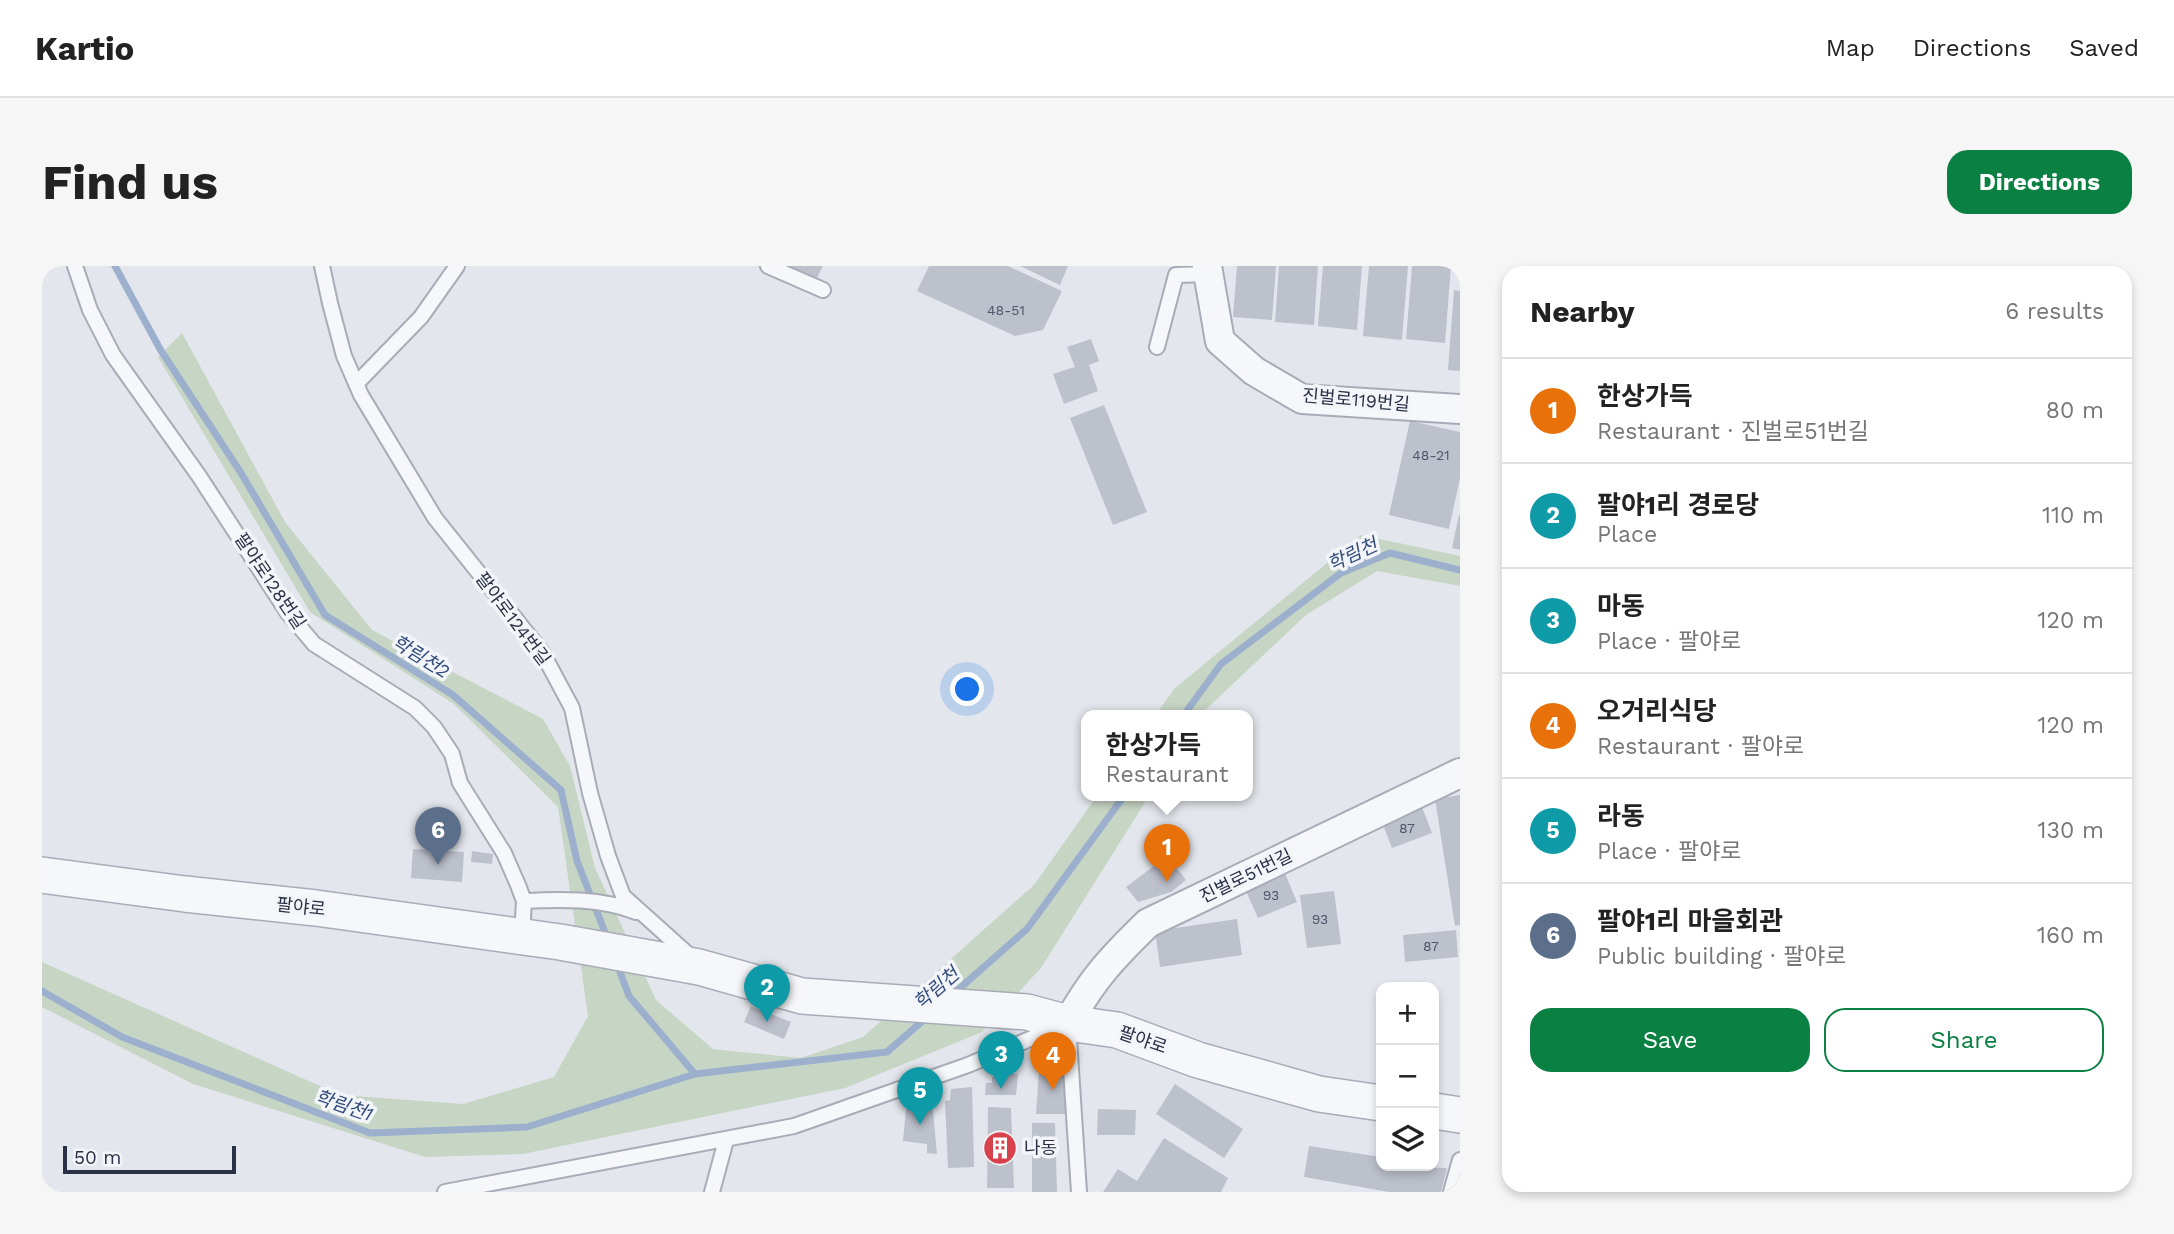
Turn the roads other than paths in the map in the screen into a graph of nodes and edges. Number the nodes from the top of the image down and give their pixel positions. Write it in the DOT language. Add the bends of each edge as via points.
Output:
graph roads {
  1 [pos="75,266"];
  2 [pos="322,266"];
  3 [pos="457,266"];
  4 [pos="768,266"];
  5 [pos="1209,270"];
  6 [pos="823,290"];
  7 [pos="1157,346"];
  8 [pos="356,384"];
  9 [pos="1460,409"];
  10 [pos="1460,773"];
  11 [pos="42,875"];
  12 [pos="524,901"];
  13 [pos="647,917"];
  14 [pos="522,936"];
  15 [pos="703,968"];
  16 [pos="1068,1023"];
  17 [pos="1376,1102"];
  18 [pos="1439,1112"];
  19 [pos="1460,1115"];
  20 [pos="726,1140"];
  21 [pos="1460,1160"];
  22 [pos="445,1192"];
  23 [pos="712,1192"];
  24 [pos="1079,1192"];
  25 [pos="1451,1192"];
  1 -- 12 [label="lane, 팔야로128번길" via="113,355 288,612 314,643 415,708 434,727 452,754 460,783 504,853"];
  2 -- 8 [label="lane, 팔야로124번길" via="344,356"];
  3 -- 8 [label="lane" via="421,317"];
  4 -- 6 [label="lane"];
  5 -- 7 [label="lane" via="1176,275"];
  5 -- 9 [label="street, 진벌로119번길" via="1220,341 1254,371 1302,399"];
  8 -- 13 [label="lane, 팔야로124번길" via="435,517 542,652 572,708 590,793 623,896"];
  10 -- 16 [label="street, 진벌로51번길" via="1148,923 1086,990"];
  11 -- 14 [label="street, 팔야로"];
  12 -- 13 [label="lane" via="617,904"];
  12 -- 14 [label="lane, 팔야로128번길"];
  13 -- 15 [label="lane, 팔야로124번길"];
  14 -- 15 [label="street, 팔야로"];
  15 -- 16 [label="street, 팔야로" via="818,998 1027,1012"];
  16 -- 17 [label="street, 팔야로" via="1117,1030 1198,1060 1319,1094"];
  16 -- 20 [label="lane" via="968,1065 794,1126"];
  16 -- 24 [label="lane"];
  18 -- 19 [label="street"];
  20 -- 22 [label="lane"];
  20 -- 23 [label="lane"];
  21 -- 25 [label="lane"];
}
